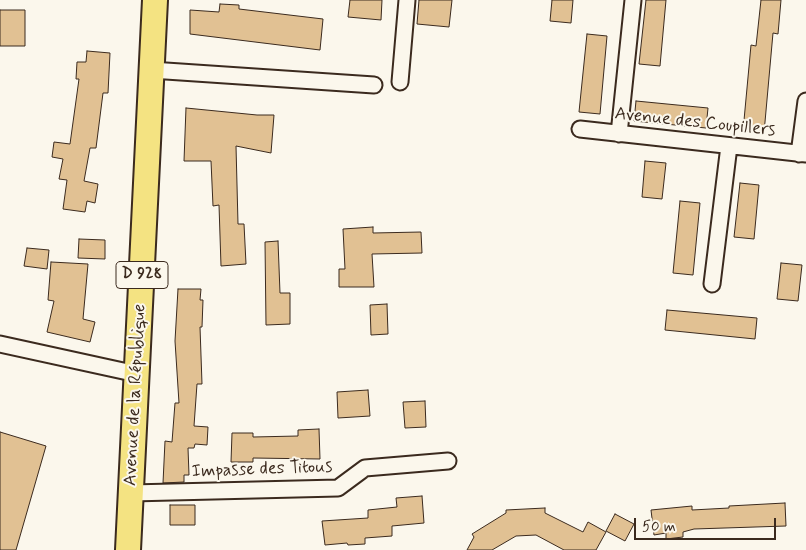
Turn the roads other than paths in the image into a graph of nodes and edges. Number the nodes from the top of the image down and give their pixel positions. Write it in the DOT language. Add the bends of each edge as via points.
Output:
graph roads {
  1 [pos="155,0"];
  2 [pos="407,0"];
  3 [pos="633,0"];
  4 [pos="152,70"];
  5 [pos="400,82"];
  6 [pos="374,85"];
  7 [pos="806,101"];
  8 [pos="580,129"];
  9 [pos="619,134"];
  10 [pos="729,146"];
  11 [pos="802,154"];
  12 [pos="712,284"];
  13 [pos="0,344"];
  14 [pos="137,374"];
  15 [pos="448,461"];
  16 [pos="131,493"];
  17 [pos="128,550"];
  1 -- 4 [label="main road, Avenue de la République / D 928"];
  2 -- 5 [label="street"];
  3 -- 9 [label="street"];
  4 -- 6 [label="street"];
  4 -- 14 [label="main road, Avenue de la République / D 928"];
  7 -- 11 [label="street"];
  8 -- 9 [label="street, Avenue des Coupillers"];
  9 -- 10 [label="street, Avenue des Coupillers"];
  10 -- 11 [label="street, Avenue des Coupillers"];
  10 -- 12 [label="street"];
  13 -- 14 [label="street"];
  14 -- 16 [label="main road, Avenue de la République / D 928"];
  15 -- 16 [label="street, Impasse des Titous" via="365,468 338,488"];
  16 -- 17 [label="main road, Avenue de la République / D 928"];
}
